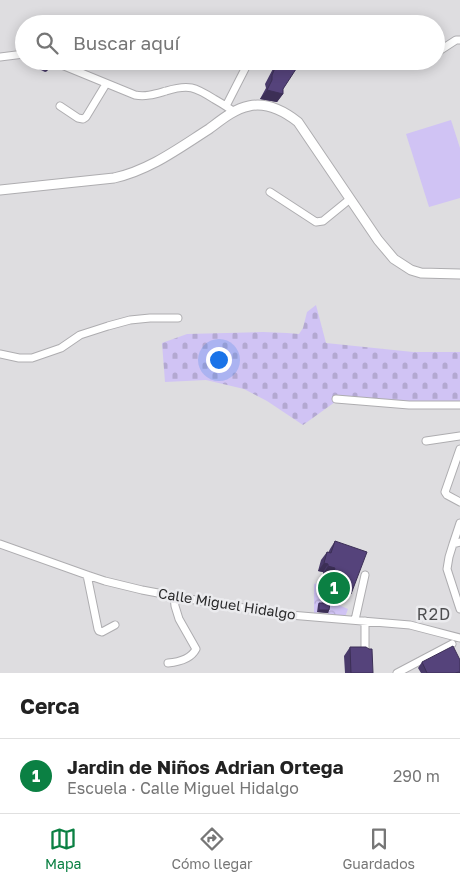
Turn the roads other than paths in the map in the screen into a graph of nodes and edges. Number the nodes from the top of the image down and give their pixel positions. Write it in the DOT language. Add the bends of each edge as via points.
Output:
graph roads {
  1 [pos="460,40"];
  2 [pos="445,47"];
  3 [pos="15,55"];
  4 [pos="0,57"];
  5 [pos="73,70"];
  6 [pos="244,70"];
  7 [pos="106,84"];
  8 [pos="60,106"];
  9 [pos="226,106"];
  10 [pos="234,112"];
  11 [pos="0,190"];
  12 [pos="270,192"];
  13 [pos="350,199"];
  14 [pos="460,274"];
  15 [pos="178,318"];
  16 [pos="0,354"];
  17 [pos="336,399"];
  18 [pos="460,405"];
  19 [pos="460,436"];
  20 [pos="426,441"];
  21 [pos="460,449"];
  22 [pos="460,502"];
  23 [pos="460,524"];
  24 [pos="457,543"];
  25 [pos="0,544"];
  26 [pos="87,575"];
  27 [pos="365,575"];
  28 [pos="174,596"];
  29 [pos="460,609"];
  30 [pos="355,620"];
  31 [pos="365,621"];
  32 [pos="115,625"];
  33 [pos="457,637"];
  34 [pos="365,653"];
  35 [pos="168,663"];
  36 [pos="397,673"];
  1 -- 2 [label="street"];
  3 -- 4 [label="street"];
  5 -- 7 [label="street"];
  6 -- 9 [label="street"];
  7 -- 8 [label="street" via="84,119"];
  7 -- 9 [label="street" via="144,96 191,87"];
  9 -- 10 [label="street"];
  10 -- 11 [label="main road" via="164,158 134,173"];
  10 -- 13 [label="main road" via="247,107 267,106 292,117"];
  12 -- 13 [label="street" via="316,222 323,221"];
  13 -- 14 [label="main road" via="378,240 402,265 422,273"];
  15 -- 16 [label="street" via="130,320 108,326 80,335 61,348 32,358"];
  17 -- 18 [label="street"];
  19 -- 20 [label="street"];
  21 -- 22 [label="street" via="445,492"];
  23 -- 24 [label="street"];
  24 -- 29 [label="street" via="448,556 447,569"];
  25 -- 26 [label="street, Calle Miguel Hidalgo"];
  26 -- 28 [label="street, Calle Miguel Hidalgo"];
  26 -- 32 [label="street" via="98,630 102,632"];
  27 -- 30 [label="street"];
  28 -- 30 [label="street, Calle Miguel Hidalgo" via="290,615"];
  28 -- 35 [label="street" via="177,613 196,649 183,660"];
  30 -- 31 [label="street, Calle Miguel Hidalgo"];
  31 -- 33 [label="street, Calle Miguel Hidalgo" via="410,625"];
  31 -- 34 [label="street"];
  33 -- 36 [label="street" via="454,647"];
}
